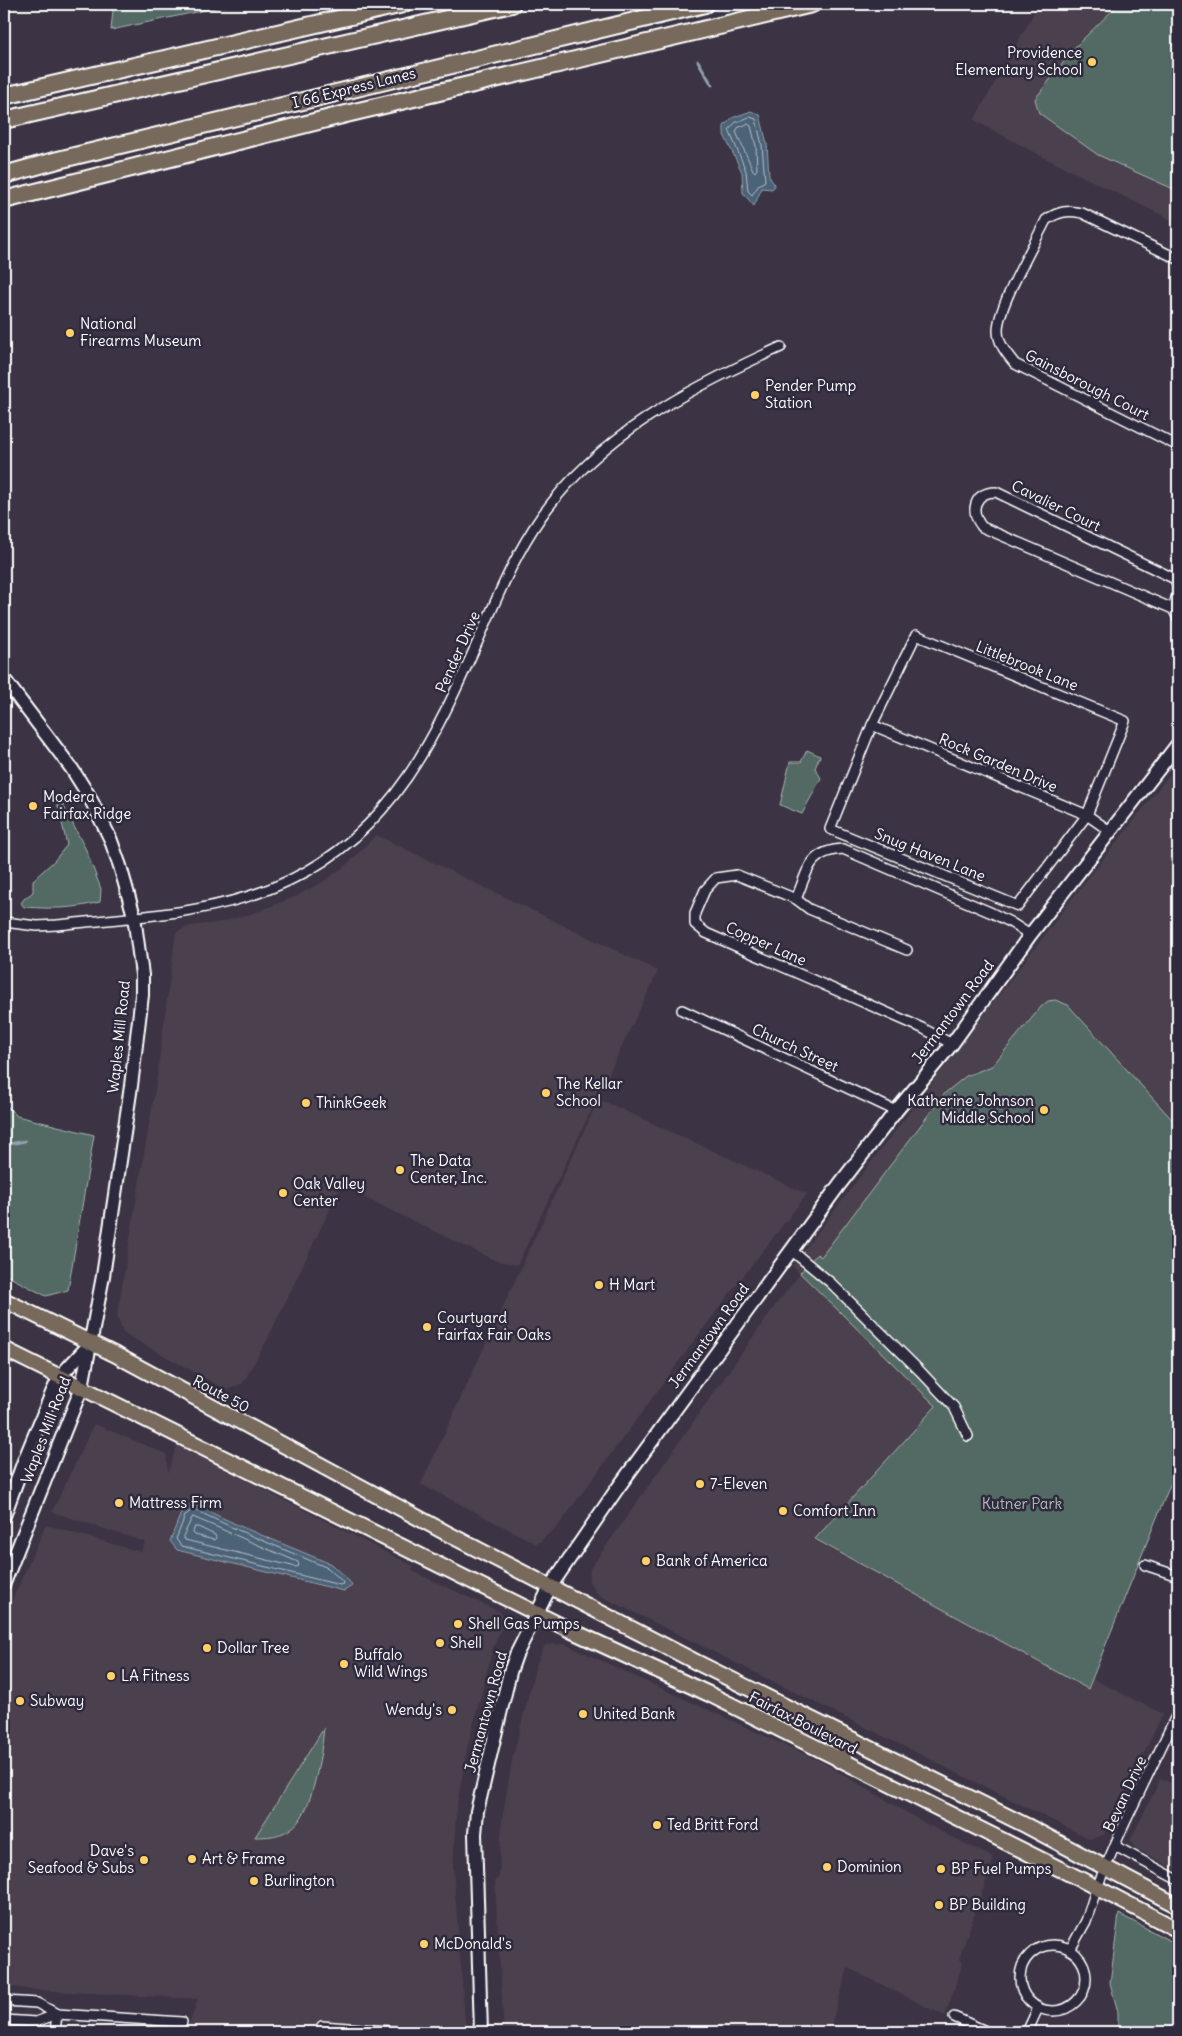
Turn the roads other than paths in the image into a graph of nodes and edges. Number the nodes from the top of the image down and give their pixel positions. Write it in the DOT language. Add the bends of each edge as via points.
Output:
graph roads {
  1 [pos="402,4"];
  2 [pos="512,4"];
  3 [pos="704,4"];
  4 [pos="812,4"];
  5 [pos="4,96"];
  6 [pos="4,120"];
  7 [pos="4,175"];
  8 [pos="4,200"];
  9 [pos="1178,259"];
  10 [pos="781,347"];
  11 [pos="1178,446"];
  12 [pos="1173,609"];
  13 [pos="1178,618"];
  14 [pos="4,679"];
  15 [pos="872,725"];
  16 [pos="1178,744"];
  17 [pos="1087,815"];
  18 [pos="1111,832"];
  19 [pos="796,899"];
  20 [pos="134,916"];
  21 [pos="4,922"];
  22 [pos="1030,935"];
  23 [pos="907,950"];
  24 [pos="682,1010"];
  25 [pos="952,1044"];
  26 [pos="896,1111"];
  27 [pos="791,1250"];
  28 [pos="4,1300"];
  29 [pos="91,1343"];
  30 [pos="4,1348"];
  31 [pos="60,1376"];
  32 [pos="82,1387"];
  33 [pos="968,1436"];
  34 [pos="4,1516"];
  35 [pos="421,1520"];
  36 [pos="1145,1565"];
  37 [pos="1178,1576"];
  38 [pos="4,1583"];
  39 [pos="550,1587"];
  40 [pos="537,1613"];
  41 [pos="698,1663"];
  42 [pos="683,1682"];
  43 [pos="1178,1712"];
  44 [pos="854,1740"];
  45 [pos="839,1760"];
  46 [pos="1115,1846"];
  47 [pos="1105,1866"];
  48 [pos="1178,1880"];
  49 [pos="1097,1887"];
  50 [pos="1178,1906"];
  51 [pos="1178,1930"];
  52 [pos="1070,1950"];
  53 [pos="4,2001"];
  54 [pos="1038,2008"];
  55 [pos="58,2014"];
  56 [pos="954,2017"];
  57 [pos="4,2020"];
  58 [pos="182,2022"];
  59 [pos="322,2026"];
  60 [pos="55,2032"];
  61 [pos="401,2032"];
  62 [pos="481,2032"];
  63 [pos="988,2032"];
  64 [pos="1027,2032"];
  1 -- 5 [label="highway"];
  2 -- 6 [label="highway"];
  3 -- 7 [label="highway, I 66 Express Lanes" via="67,157"];
  4 -- 8 [label="highway" via="346,114"];
  9 -- 11 [label="street, Gainsborough Court" via="1082,213 1068,210 1056,213 1046,220 1001,312 998,331 1002,348 1015,364"];
  10 -- 20 [label="street, Pender Drive" via="647,416 602,450 566,487 541,518 508,575 448,710 421,758 384,809 356,837 312,869 250,896 199,909"];
  12 -- 12 [label="street, Cavalier Court" via="1178,593 1175,579 996,492 980,496 974,505 976,519 982,527"];
  12 -- 13 [label="street"];
  14 -- 20 [label="main road, Waples Mill Road" via="89,796 110,838"];
  15 -- 17 [label="street, Rock Garden Drive"];
  15 -- 17 [label="street, Littlebrook Lane" via="916,635 1126,721"];
  15 -- 17 [label="street, Snug Haven Lane" via="830,829 1018,906"];
  16 -- 18 [label="main road, Jermantown Road"];
  17 -- 18 [label="street, Rock Garden Drive"];
  18 -- 22 [label="main road, Jermantown Road"];
  19 -- 22 [label="street" via="814,857 829,850 843,849 992,913"];
  19 -- 23 [label="street, Copper Lane" via="809,909"];
  19 -- 25 [label="street, Copper Lane" via="737,875 716,878 705,890 695,913 695,924 706,932"];
  20 -- 21 [label="street, Pender Drive" via="37,926"];
  20 -- 29 [label="main road, Waples Mill Road" via="142,995"];
  22 -- 25 [label="main road, Jermantown Road"];
  24 -- 26 [label="street, Church Street"];
  25 -- 26 [label="main road, Jermantown Road"];
  26 -- 27 [label="main road, Jermantown Road"];
  27 -- 33 [label="street" via="831,1283 920,1370 954,1407"];
  27 -- 39 [label="main road, Jermantown Road" via="616,1489"];
  28 -- 29 [label="main road, Route 50"];
  29 -- 31 [label="main road, Waples Mill Road"];
  29 -- 32 [label="main road, Waples Mill Road"];
  29 -- 35 [label="main road, Route 50"];
  30 -- 31 [label="main road"];
  31 -- 32 [label="main road"];
  31 -- 34 [label="main road, Waples Mill Road"];
  32 -- 38 [label="main road, Waples Mill Road"];
  32 -- 40 [label="main road, Fairfax Boulevard"];
  35 -- 39 [label="main road, Fairfax Boulevard"];
  36 -- 37 [label="street"];
  39 -- 40 [label="main road, Jermantown Road"];
  39 -- 41 [label="main road, Fairfax Boulevard"];
  40 -- 42 [label="main road, Fairfax Boulevard"];
  40 -- 62 [label="main road, Jermantown Road" via="510,1672 477,1811 474,1855"];
  41 -- 42 [label="main road"];
  41 -- 44 [label="main road, Fairfax Boulevard"];
  42 -- 45 [label="main road, Fairfax Boulevard"];
  43 -- 46 [label="street, Bevan Drive"];
  44 -- 45 [label="main road"];
  44 -- 47 [label="main road, Fairfax Boulevard"];
  45 -- 49 [label="main road, Fairfax Boulevard"];
  46 -- 47 [label="street, Bevan Drive"];
  46 -- 48 [label="street"];
  47 -- 49 [label="street, Bevan Drive"];
  47 -- 50 [label="main road, Fairfax Boulevard"];
  49 -- 51 [label="main road, Fairfax Boulevard"];
  49 -- 52 [label="street, Bevan Drive" via="1086,1921"];
  52 -- 54 [label="street" via="1084,1967 1084,1989 1070,2006 1060,2010"];
  52 -- 54 [label="street" via="1045,1946 1024,1962 1020,1972 1023,1992"];
  53 -- 55 [label="street" via="38,2003"];
  54 -- 64 [label="street"];
  55 -- 57 [label="street" via="36,2022"];
  55 -- 58 [label="street"];
  55 -- 60 [label="street"];
  56 -- 63 [label="street"];
  59 -- 61 [label="street"];
}
